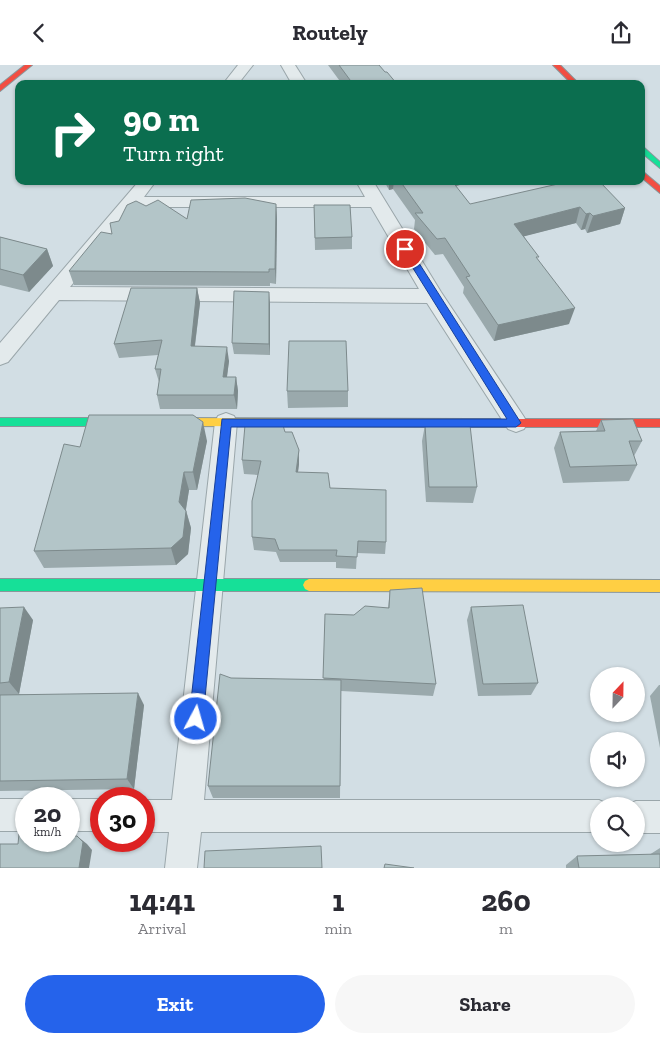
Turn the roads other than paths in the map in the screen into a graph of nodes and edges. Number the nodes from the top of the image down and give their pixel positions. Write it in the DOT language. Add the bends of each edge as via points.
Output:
graph roads {
  1 [pos="29,65"];
  2 [pos="246,65"];
  3 [pos="288,65"];
  4 [pos="556,65"];
  5 [pos="233,80"];
  6 [pos="297,80"];
  7 [pos="572,80"];
  8 [pos="0,89"];
  9 [pos="645,151"];
  10 [pos="660,166"];
  11 [pos="645,176"];
  12 [pos="145,185"];
  13 [pos="366,185"];
  14 [pos="660,191"];
  15 [pos="132,201"];
  16 [pos="377,202"];
  17 [pos="53,293"];
  18 [pos="433,296"];
  19 [pos="0,357"];
  20 [pos="0,422"];
  21 [pos="138,422"];
  22 [pos="157,422"];
  23 [pos="226,422"];
  24 [pos="516,423"];
  25 [pos="660,423"];
  26 [pos="0,585"];
  27 [pos="210,585"];
  28 [pos="660,586"];
  29 [pos="0,815"];
  30 [pos="15,815"];
  31 [pos="155,815"];
  32 [pos="186,816"];
  33 [pos="590,817"];
  34 [pos="645,817"];
  35 [pos="660,817"];
  36 [pos="181,868"];
  1 -- 8 [label="street"];
  2 -- 5 [label="street"];
  3 -- 6 [label="street"];
  4 -- 7 [label="street"];
  9 -- 10 [label="street"];
  11 -- 14 [label="street"];
  12 -- 15 [label="street"];
  13 -- 16 [label="street"];
  15 -- 16 [label="street"];
  15 -- 17 [label="street"];
  16 -- 18 [label="street"];
  17 -- 18 [label="street"];
  17 -- 19 [label="street"];
  18 -- 24 [label="street"];
  20 -- 21 [label="street"];
  22 -- 23 [label="street"];
  23 -- 24 [label="street"];
  23 -- 27 [label="street"];
  24 -- 25 [label="street"];
  26 -- 27 [label="street"];
  27 -- 28 [label="street"];
  27 -- 32 [label="street"];
  29 -- 30 [label="street"];
  31 -- 32 [label="street"];
  32 -- 33 [label="street"];
  32 -- 36 [label="street"];
  34 -- 35 [label="street"];
}
